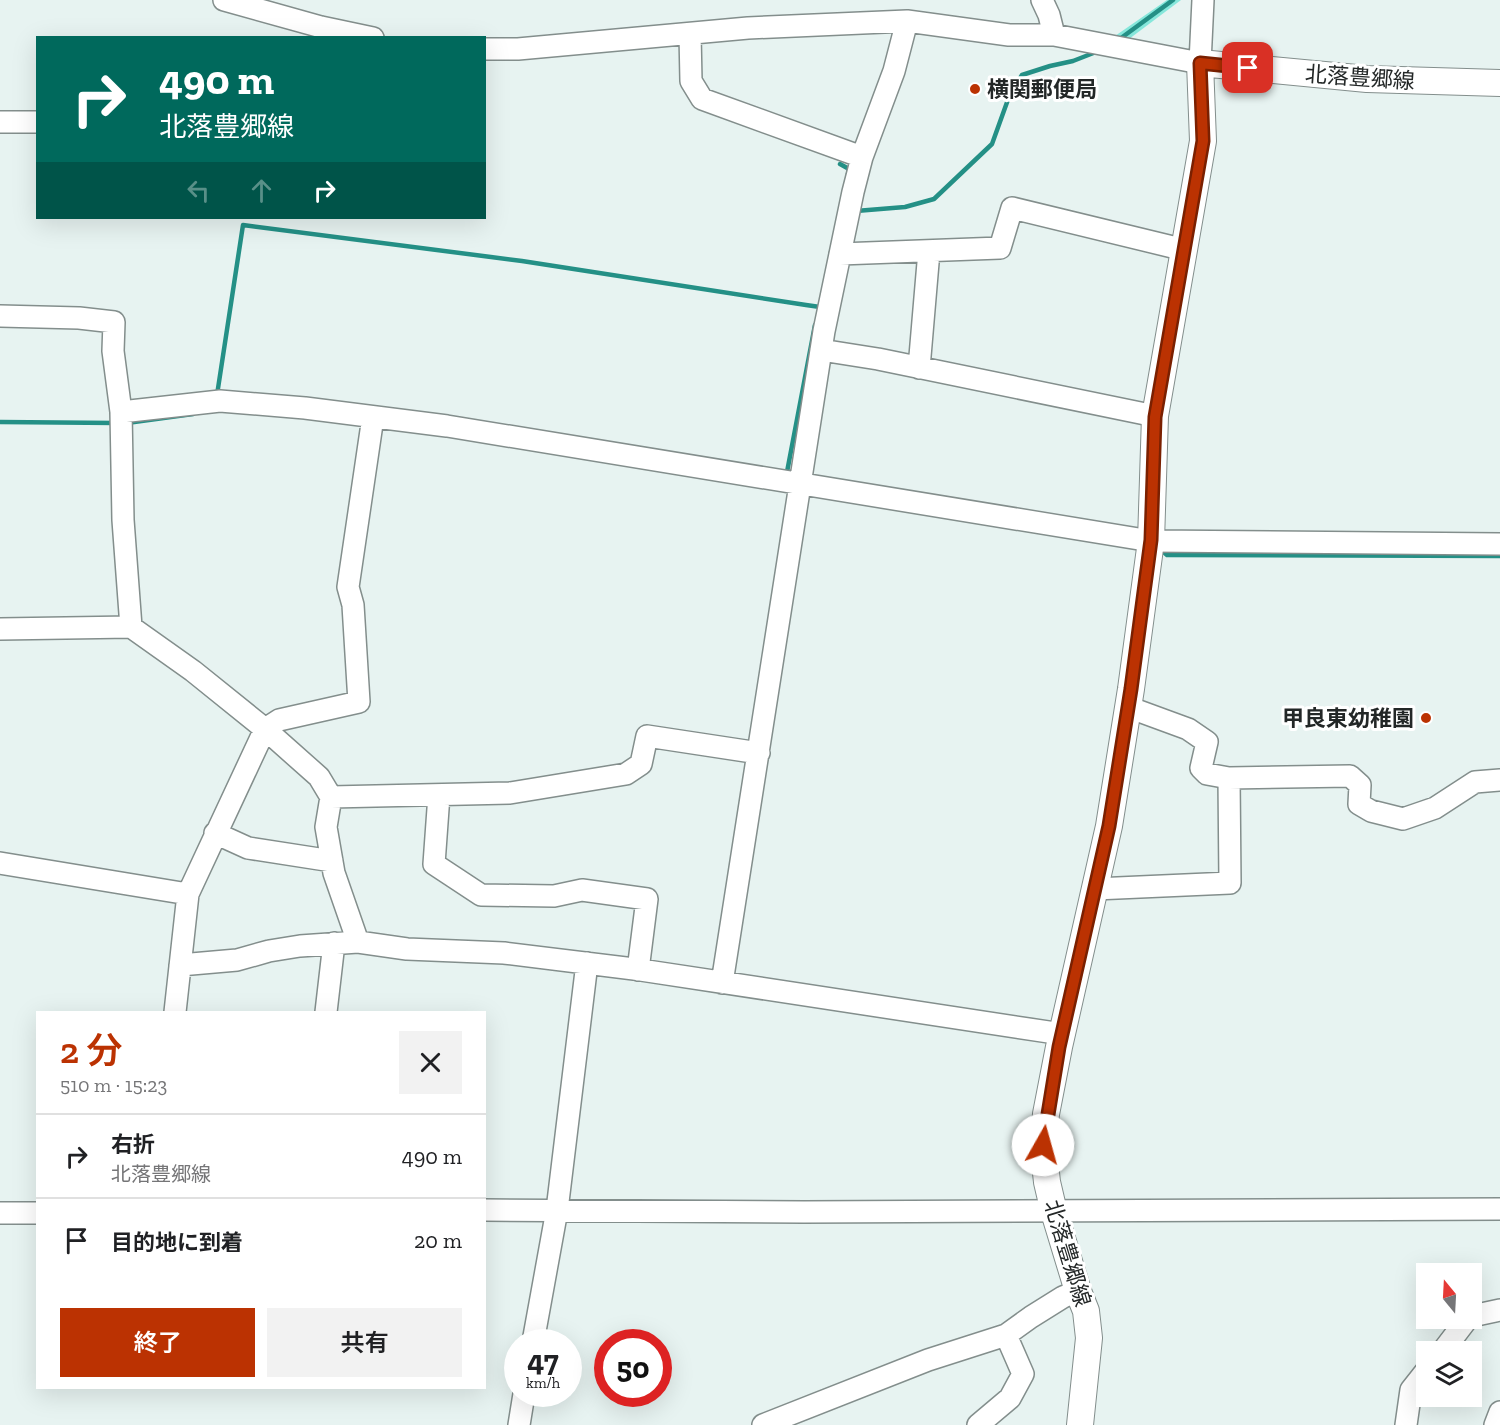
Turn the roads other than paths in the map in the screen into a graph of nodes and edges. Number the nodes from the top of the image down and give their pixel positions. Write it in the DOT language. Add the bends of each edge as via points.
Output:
graph roads {
  1 [pos="224,0"];
  2 [pos="1042,0"];
  3 [pos="1203,0"];
  4 [pos="907,21"];
  5 [pos="690,34"];
  6 [pos="1053,35"];
  7 [pos="364,36"];
  8 [pos="486,49"];
  9 [pos="1200,63"];
  10 [pos="1500,83"];
  11 [pos="0,122"];
  12 [pos="36,122"];
  13 [pos="862,157"];
  14 [pos="929,250"];
  15 [pos="1185,250"];
  16 [pos="840,254"];
  17 [pos="0,316"];
  18 [pos="821,350"];
  19 [pos="919,368"];
  20 [pos="121,412"];
  21 [pos="373,417"];
  22 [pos="1155,417"];
  23 [pos="800,484"];
  24 [pos="1151,540"];
  25 [pos="1500,544"];
  26 [pos="131,627"];
  27 [pos="0,629"];
  28 [pos="1128,707"];
  29 [pos="265,729"];
  30 [pos="759,753"];
  31 [pos="1229,778"];
  32 [pos="1500,780"];
  33 [pos="439,795"];
  34 [pos="331,797"];
  35 [pos="215,833"];
  36 [pos="332,861"];
  37 [pos="0,863"];
  38 [pos="1095,889"];
  39 [pos="188,894"];
  40 [pos="358,942"];
  41 [pos="334,943"];
  42 [pos="587,963"];
  43 [pos="180,965"];
  44 [pos="638,970"];
  45 [pos="722,983"];
  46 [pos="175,1011"];
  47 [pos="326,1011"];
  48 [pos="1062,1034"];
  49 [pos="1500,1209"];
  50 [pos="486,1210"];
  51 [pos="557,1210"];
  52 [pos="1054,1212"];
  53 [pos="0,1213"];
  54 [pos="36,1213"];
  55 [pos="1078,1291"];
  56 [pos="1500,1310"];
  57 [pos="1482,1314"];
  58 [pos="535,1329"];
  59 [pos="1460,1329"];
  60 [pos="1006,1335"];
  61 [pos="1451,1341"];
  62 [pos="1416,1384"];
  63 [pos="522,1407"];
  64 [pos="1500,1412"];
  65 [pos="519,1425"];
  66 [pos="763,1425"];
  67 [pos="978,1425"];
  68 [pos="1080,1425"];
  69 [pos="1406,1425"];
  70 [pos="1496,1425"];
  1 -- 7 [label="street"];
  2 -- 6 [label="street"];
  3 -- 9 [label="street"];
  4 -- 5 [label="street" via="817,23"];
  4 -- 6 [label="street" via="1009,35"];
  4 -- 13 [label="street" via="894,71"];
  5 -- 8 [label="street"];
  5 -- 13 [label="street" via="691,81 702,99"];
  6 -- 9 [label="street"];
  9 -- 10 [label="main road, 北落豊郷線" via="1367,79"];
  9 -- 15 [label="main road, 北落豊郷線" via="1203,141"];
  11 -- 12 [label="street"];
  13 -- 16 [label="street"];
  14 -- 15 [label="street" via="1000,248 1012,207"];
  14 -- 16 [label="street"];
  14 -- 19 [label="street"];
  15 -- 22 [label="main road, 北落豊郷線"];
  16 -- 18 [label="street"];
  17 -- 20 [label="street" via="114,322 113,351"];
  18 -- 19 [label="street"];
  18 -- 23 [label="street"];
  19 -- 22 [label="street"];
  20 -- 21 [label="street" via="220,401"];
  20 -- 26 [label="street" via="123,520"];
  21 -- 23 [label="street"];
  21 -- 29 [label="street" via="348,587 353,604 359,702 279,720"];
  22 -- 24 [label="main road, 北落豊郷線"];
  23 -- 24 [label="street"];
  23 -- 30 [label="street"];
  24 -- 25 [label="street"];
  24 -- 28 [label="main road, 北落豊郷線"];
  26 -- 27 [label="street"];
  26 -- 29 [label="street"];
  28 -- 31 [label="street" via="1188,729 1207,742 1201,768 1207,774"];
  28 -- 38 [label="main road, 北落豊郷線"];
  29 -- 34 [label="street" via="319,777"];
  29 -- 35 [label="street"];
  30 -- 33 [label="street" via="647,736 641,764 626,774 510,793"];
  30 -- 45 [label="street"];
  31 -- 32 [label="street" via="1350,776 1360,785 1359,804 1403,819 1435,808 1475,782"];
  31 -- 38 [label="street" via="1230,883"];
  33 -- 34 [label="street"];
  33 -- 44 [label="street" via="434,864 481,895 554,896 582,890 647,899"];
  34 -- 36 [label="street" via="326,827"];
  35 -- 36 [label="street" via="248,848"];
  35 -- 39 [label="street"];
  36 -- 40 [label="street"];
  37 -- 39 [label="street"];
  38 -- 48 [label="main road, 北落豊郷線"];
  39 -- 43 [label="street"];
  40 -- 41 [label="street"];
  40 -- 42 [label="street"];
  41 -- 43 [label="street" via="269,951 237,960"];
  41 -- 47 [label="street"];
  42 -- 44 [label="street"];
  42 -- 51 [label="street"];
  43 -- 46 [label="street"];
  44 -- 45 [label="street"];
  45 -- 48 [label="street"];
  48 -- 52 [label="main road, 北落豊郷線" via="1043,1145"];
  49 -- 52 [label="street"];
  50 -- 51 [label="street"];
  51 -- 52 [label="street"];
  51 -- 58 [label="street"];
  52 -- 55 [label="main road, 北落豊郷線"];
  53 -- 54 [label="street"];
  55 -- 60 [label="street"];
  55 -- 68 [label="main road, 北落豊郷線" via="1086,1311 1089,1338"];
  56 -- 57 [label="street"];
  59 -- 61 [label="street"];
  60 -- 66 [label="street" via="928,1360"];
  60 -- 67 [label="street" via="1023,1374 1010,1398"];
  62 -- 69 [label="street" via="1411,1390"];
  63 -- 65 [label="street"];
  64 -- 70 [label="street"];
}
